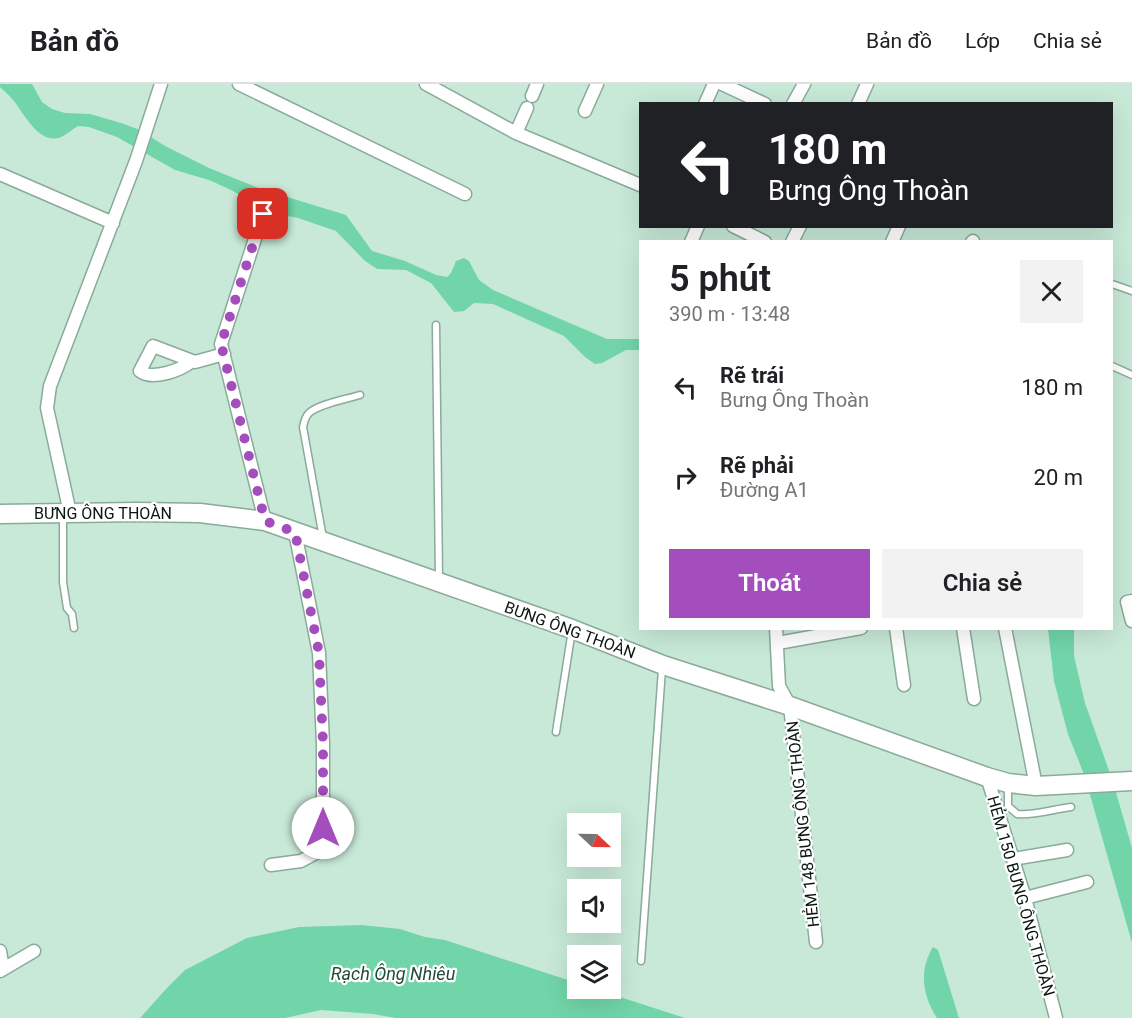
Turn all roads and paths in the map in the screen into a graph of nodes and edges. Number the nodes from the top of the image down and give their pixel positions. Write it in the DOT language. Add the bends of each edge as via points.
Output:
graph roads {
  1 [pos="161,84"];
  2 [pos="239,84"];
  3 [pos="426,84"];
  4 [pos="597,84"];
  5 [pos="714,84"];
  6 [pos="722,84"];
  7 [pos="804,84"];
  8 [pos="867,84"];
  9 [pos="706,102"];
  10 [pos="761,102"];
  11 [pos="794,102"];
  12 [pos="859,102"];
  13 [pos="527,108"];
  14 [pos="585,111"];
  15 [pos="516,133"];
  16 [pos="0,174"];
  17 [pos="639,185"];
  18 [pos="465,194"];
  19 [pos="263,214"];
  20 [pos="113,222"];
  21 [pos="737,228"];
  22 [pos="761,240"];
  23 [pos="1113,284"];
  24 [pos="1132,291"];
  25 [pos="436,324"];
  26 [pos="224,354"];
  27 [pos="192,361"];
  28 [pos="1113,366"];
  29 [pos="1132,375"];
  30 [pos="360,395"];
  31 [pos="66,513"];
  32 [pos="0,514"];
  33 [pos="265,521"];
  34 [pos="295,532"];
  35 [pos="324,541"];
  36 [pos="439,582"];
  37 [pos="1132,601"];
  38 [pos="1132,621"];
  39 [pos="74,628"];
  40 [pos="572,629"];
  41 [pos="776,630"];
  42 [pos="850,630"];
  43 [pos="896,630"];
  44 [pos="963,630"];
  45 [pos="1005,630"];
  46 [pos="778,643"];
  47 [pos="663,665"];
  48 [pos="904,685"];
  49 [pos="974,699"];
  50 [pos="790,706"];
  51 [pos="556,732"];
  52 [pos="987,777"];
  53 [pos="1132,781"];
  54 [pos="1008,783"];
  55 [pos="1036,786"];
  56 [pos="1071,807"];
  57 [pos="1067,850"];
  58 [pos="1012,860"];
  59 [pos="271,865"];
  60 [pos="1087,882"];
  61 [pos="1025,898"];
  62 [pos="816,942"];
  63 [pos="0,951"];
  64 [pos="34,951"];
  65 [pos="641,961"];
  66 [pos="2,970"];
  67 [pos="1056,1016"];
  1 -- 20 [label="street"];
  2 -- 18 [label="street"];
  3 -- 15 [label="street"];
  4 -- 14 [label="street"];
  5 -- 9 [label="street"];
  6 -- 10 [label="street"];
  7 -- 11 [label="street"];
  8 -- 12 [label="street"];
  13 -- 15 [label="street"];
  15 -- 17 [label="street"];
  16 -- 20 [label="street"];
  19 -- 26 [label="street" via="221,344"];
  20 -- 31 [label="street" via="50,386 47,408"];
  21 -- 22 [label="street"];
  23 -- 24 [label="lane"];
  25 -- 36 [label="lane"];
  26 -- 27 [label="street"];
  26 -- 33 [label="street"];
  28 -- 29 [label="lane"];
  30 -- 35 [label="lane" via="309,413 303,427"];
  31 -- 32 [label="street, BƯNG ÔNG THOÀN"];
  31 -- 33 [label="street, BƯNG ÔNG THOÀN" via="200,513"];
  31 -- 39 [label="lane" via="63,582"];
  33 -- 34 [label="street, BƯNG ÔNG THOÀN"];
  34 -- 35 [label="street, BƯNG ÔNG THOÀN"];
  34 -- 59 [label="street" via="319,653 323,849 301,861"];
  35 -- 36 [label="street, BƯNG ÔNG THOÀN"];
  36 -- 40 [label="street, BƯNG ÔNG THOÀN"];
  37 -- 38 [label="street" via="1126,602"];
  40 -- 47 [label="street, BƯNG ÔNG THOÀN"];
  40 -- 51 [label="lane"];
  41 -- 46 [label="street, HẺM 148 BƯNG ÔNG THOÀN"];
  42 -- 46 [label="street"];
  43 -- 48 [label="street"];
  44 -- 49 [label="street"];
  45 -- 55 [label="street"];
  46 -- 50 [label="street, HẺM 148 BƯNG ÔNG THOÀN" via="779,686"];
  47 -- 50 [label="street, BƯNG ÔNG THOÀN"];
  47 -- 65 [label="lane"];
  50 -- 52 [label="street, BƯNG ÔNG THOÀN"];
  50 -- 62 [label="street, HẺM 148 BƯNG ÔNG THOÀN"];
  52 -- 54 [label="street, BƯNG ÔNG THOÀN"];
  52 -- 58 [label="street, HẺM 150 BƯNG ÔNG THOÀN"];
  53 -- 55 [label="street, BƯNG ÔNG THOÀN"];
  54 -- 55 [label="street, BƯNG ÔNG THOÀN"];
  54 -- 56 [label="lane" via="1008,806 1017,814"];
  57 -- 58 [label="street"];
  58 -- 61 [label="street, HẺM 150 BƯNG ÔNG THOÀN"];
  60 -- 61 [label="street"];
  61 -- 67 [label="street, HẺM 150 BƯNG ÔNG THOÀN"];
  63 -- 66 [label="street"];
  64 -- 66 [label="street"];
}
